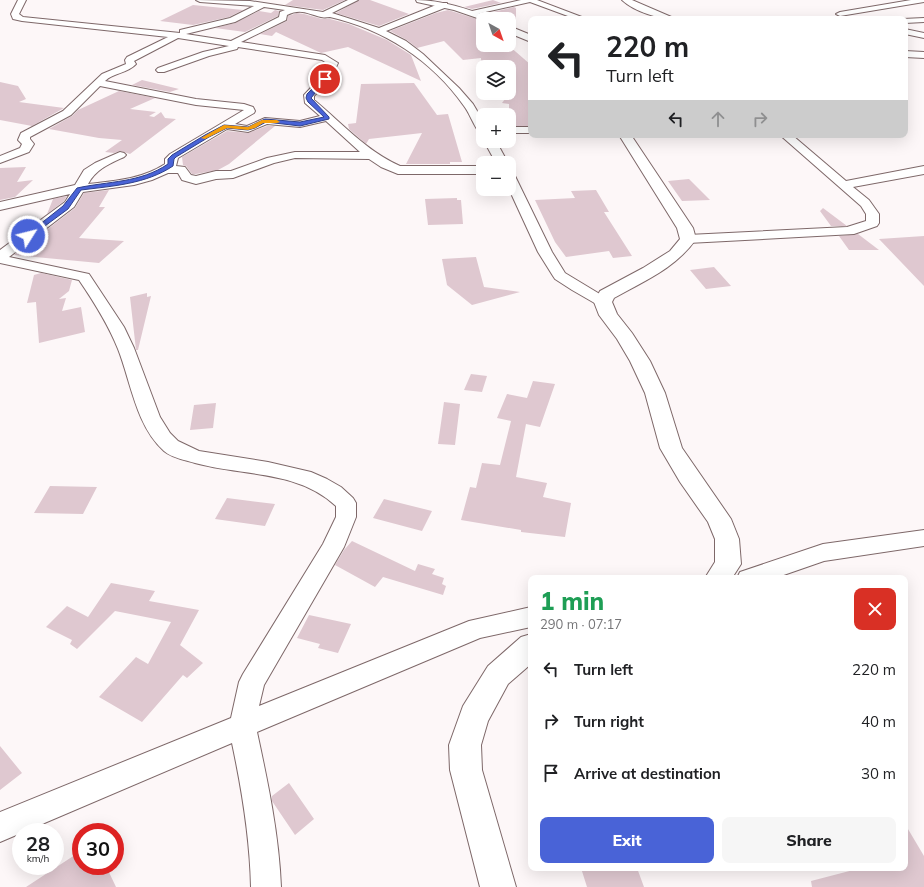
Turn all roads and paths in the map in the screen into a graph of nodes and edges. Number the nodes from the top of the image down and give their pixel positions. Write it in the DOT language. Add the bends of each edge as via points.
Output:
graph roads {
  1 [pos="22,0"];
  2 [pos="200,0"];
  3 [pos="287,0"];
  4 [pos="354,0"];
  5 [pos="420,0"];
  6 [pos="531,0"];
  7 [pos="626,0"];
  8 [pos="924,0"];
  9 [pos="243,2"];
  10 [pos="444,5"];
  11 [pos="263,6"];
  12 [pos="274,7"];
  13 [pos="291,10"];
  14 [pos="472,13"];
  15 [pos="476,14"];
  16 [pos="657,14"];
  17 [pos="840,14"];
  18 [pos="322,15"];
  19 [pos="575,16"];
  20 [pos="649,16"];
  21 [pos="663,16"];
  22 [pos="924,20"];
  23 [pos="908,21"];
  24 [pos="378,31"];
  25 [pos="516,31"];
  26 [pos="908,33"];
  27 [pos="924,36"];
  28 [pos="528,37"];
  29 [pos="183,40"];
  30 [pos="237,44"];
  31 [pos="206,54"];
  32 [pos="908,54"];
  33 [pos="924,55"];
  34 [pos="161,70"];
  35 [pos="98,83"];
  36 [pos="327,118"];
  37 [pos="476,118"];
  38 [pos="226,126"];
  39 [pos="516,130"];
  40 [pos="528,130"];
  41 [pos="627,138"];
  42 [pos="789,138"];
  43 [pos="120,155"];
  44 [pos="373,156"];
  45 [pos="0,160"];
  46 [pos="164,169"];
  47 [pos="476,170"];
  48 [pos="924,170"];
  49 [pos="844,185"];
  50 [pos="79,189"];
  51 [pos="516,191"];
  52 [pos="0,206"];
  53 [pos="688,239"];
  54 [pos="0,258"];
  55 [pos="603,302"];
  56 [pos="924,538"];
  57 [pos="720,575"];
  58 [pos="757,575"];
  59 [pos="528,617"];
  60 [pos="528,649"];
  61 [pos="242,726"];
  62 [pos="0,827"];
  63 [pos="266,887"];
  64 [pos="498,887"];
  1 -- 29 [label="street" via="11,15 22,19"];
  2 -- 9 [label="street"];
  3 -- 12 [label="street"];
  4 -- 18 [label="street"];
  5 -- 10 [label="street"];
  6 -- 14 [label="street"];
  6 -- 19 [label="street"];
  7 -- 16 [label="street"];
  8 -- 17 [label="street"];
  9 -- 11 [label="street"];
  10 -- 14 [label="street"];
  10 -- 24 [label="street"];
  11 -- 12 [label="street"];
  11 -- 29 [label="street"];
  12 -- 13 [label="street"];
  13 -- 18 [label="street"];
  13 -- 30 [label="street" via="282,15 283,18 251,33"];
  14 -- 15 [label="street"];
  16 -- 20 [label="street"];
  16 -- 21 [label="street"];
  18 -- 24 [label="street"];
  22 -- 23 [label="street"];
  24 -- 37 [label="street" via="404,44 421,57 468,105"];
  25 -- 28 [label="street"];
  26 -- 27 [label="street"];
  29 -- 30 [label="street"];
  29 -- 31 [label="street"];
  29 -- 35 [label="street" via="141,53 129,60 129,66 112,73"];
  30 -- 31 [label="street"];
  30 -- 36 [label="street" via="331,60 333,63 329,73 308,98"];
  31 -- 34 [label="street"];
  32 -- 33 [label="street"];
  35 -- 38 [label="street" via="196,102 249,109 250,112"];
  35 -- 45 [label="street" via="67,113 25,135 24,140 28,144 25,150"];
  36 -- 38 [label="street" via="300,124 265,120 248,129"];
  36 -- 44 [label="street"];
  38 -- 46 [label="street" via="174,156 171,165"];
  39 -- 40 [label="street"];
  41 -- 53 [label="street" via="686,228"];
  42 -- 49 [label="street"];
  43 -- 50 [label="street" via="93,169 85,176"];
  44 -- 46 [label="street" via="295,155 271,160 237,173 196,180 186,177 181,170"];
  44 -- 47 [label="street" via="398,170"];
  46 -- 50 [label="street" via="142,179"];
  48 -- 49 [label="street"];
  49 -- 53 [label="street" via="865,203 873,214 872,223 849,231"];
  50 -- 52 [label="street"];
  50 -- 54 [label="street" via="66,208"];
  51 -- 55 [label="street" via="545,252 560,276"];
  53 -- 55 [label="street" via="676,254 650,272 606,295"];
  54 -- 61 [label="street" via="84,277 112,320 156,426 171,446 198,458 298,476 326,486 339,494 346,503 346,517 333,547 252,682"];
  55 -- 57 [label="street" via="608,315 640,361 656,393 671,448 719,519 727,539 728,564"];
  56 -- 58 [label="street" via="823,553"];
  59 -- 61 [label="street" via="477,628"];
  60 -- 64 [label="street" via="498,675 474,716 465,745 466,770"];
  61 -- 62 [label="street"];
  61 -- 63 [label="street" via="265,858"];
}
